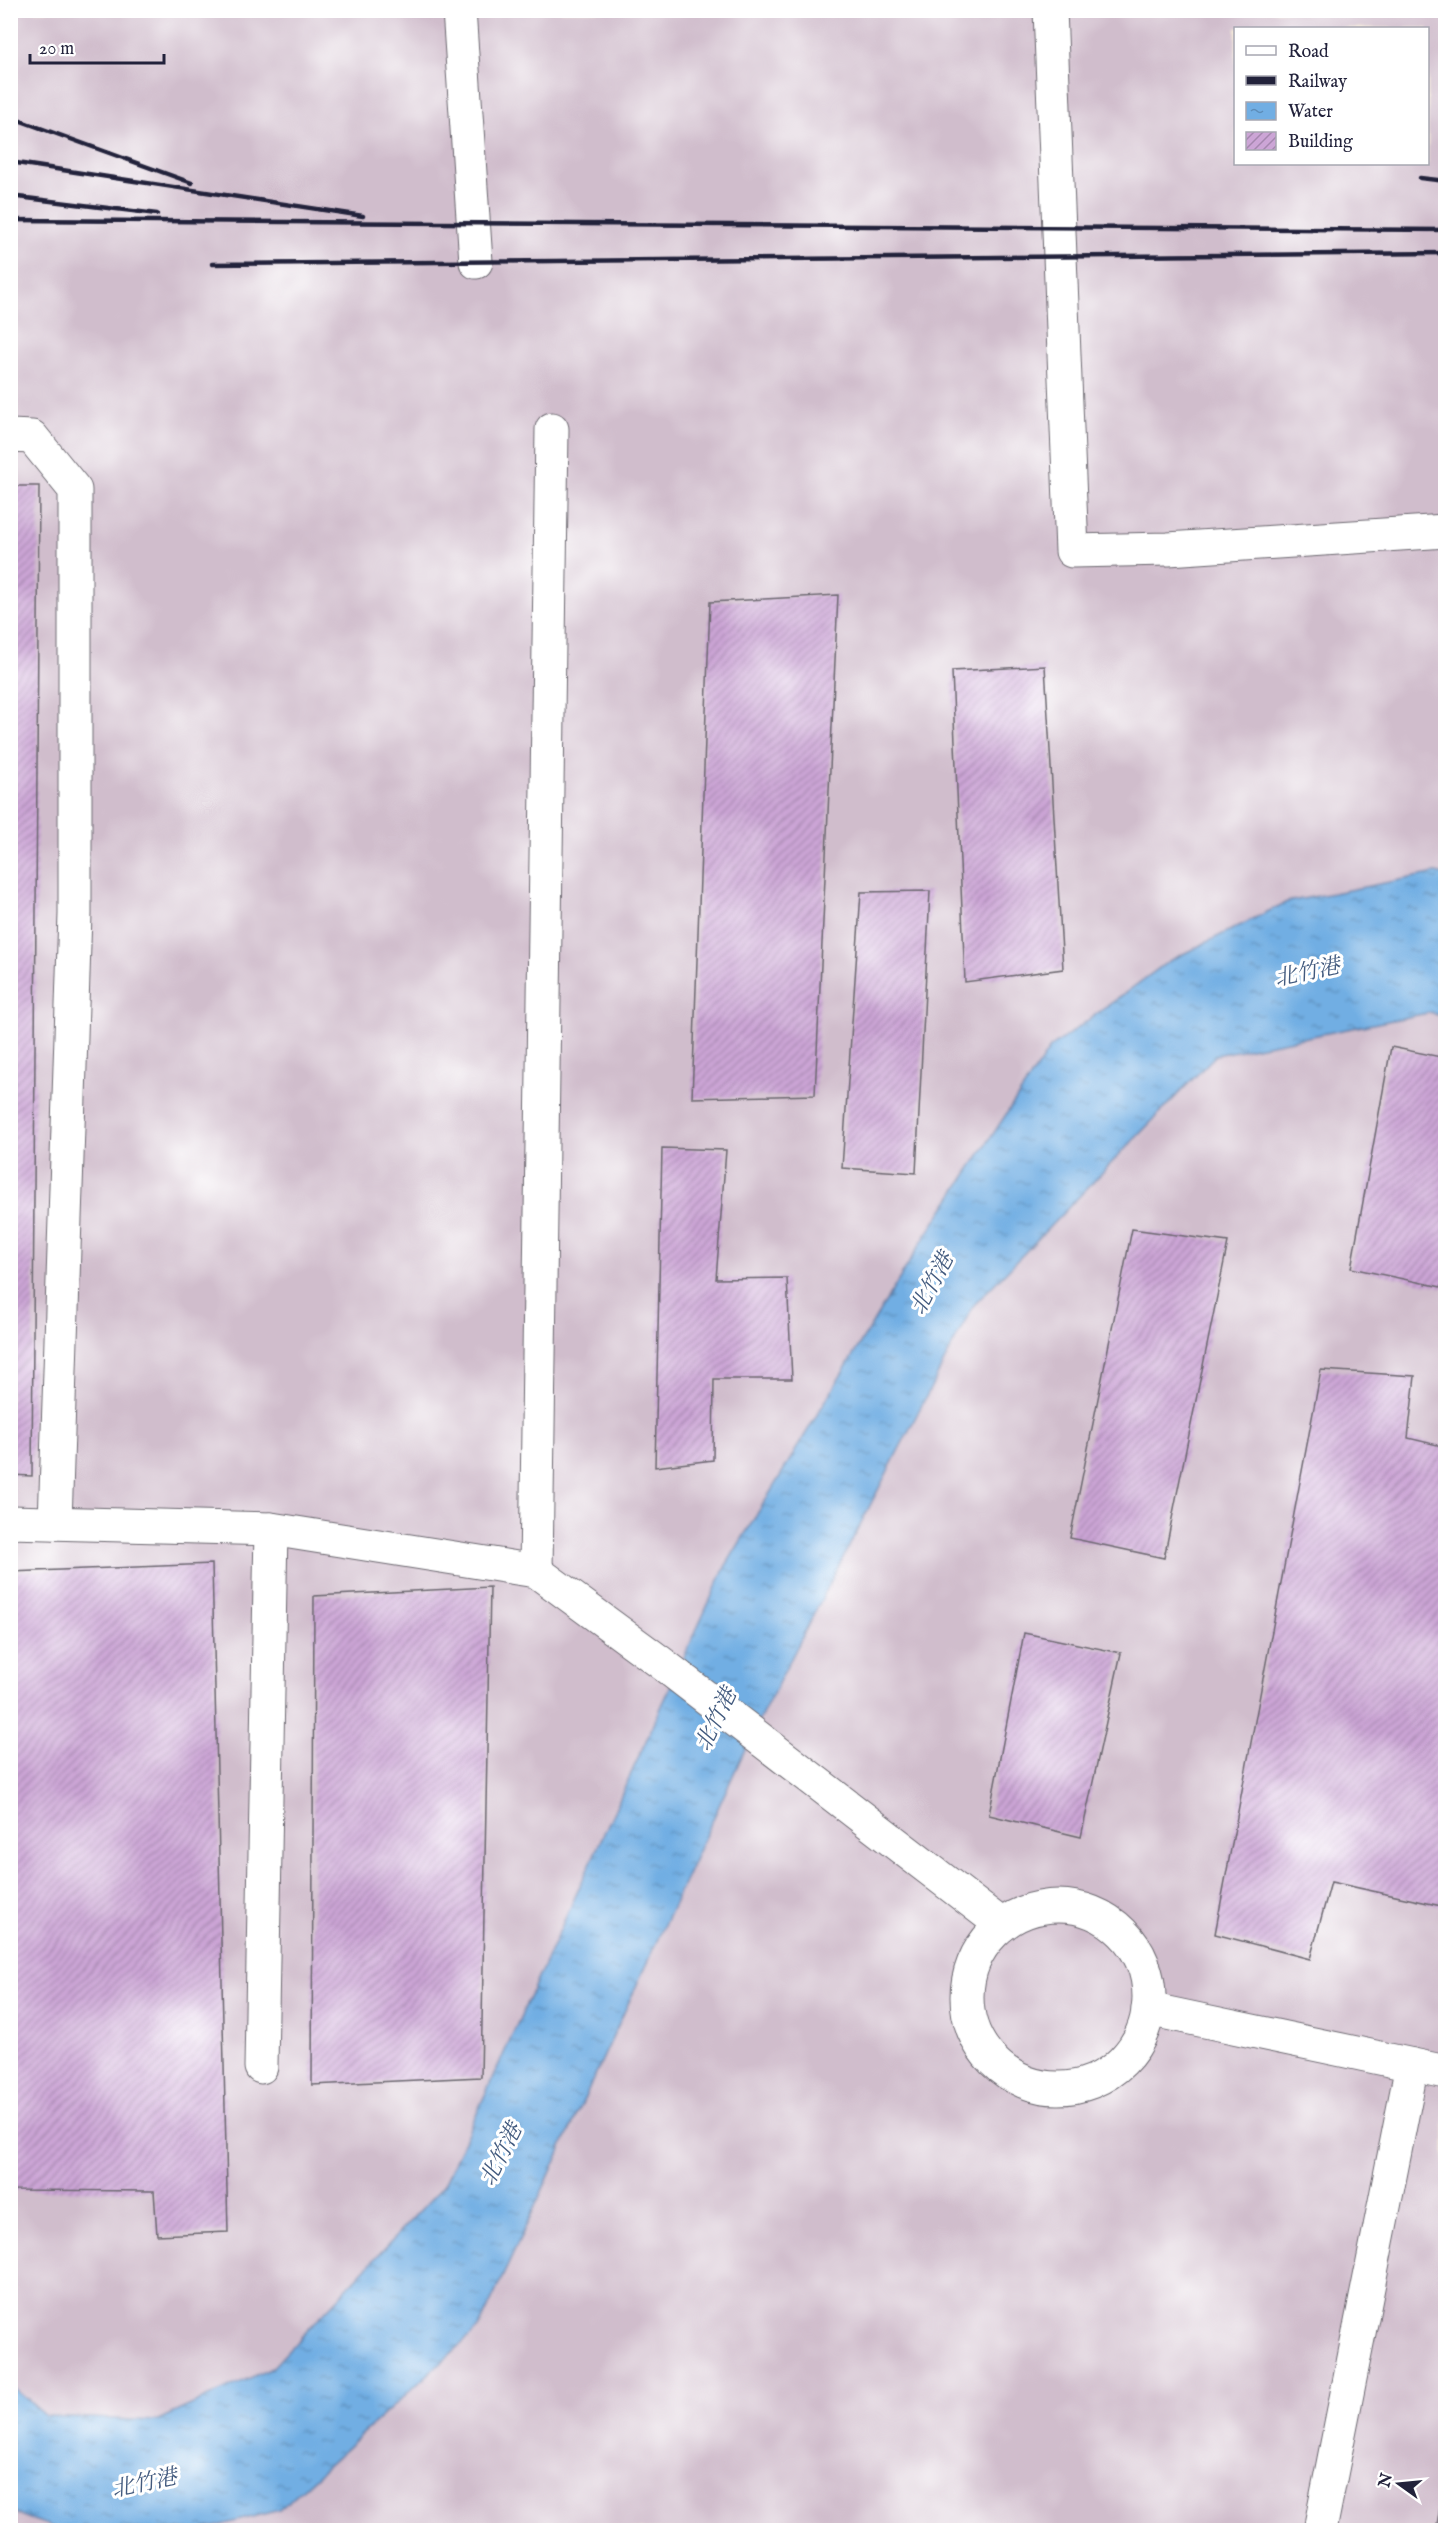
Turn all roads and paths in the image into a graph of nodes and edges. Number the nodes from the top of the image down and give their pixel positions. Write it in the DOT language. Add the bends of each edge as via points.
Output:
graph roads {
  1 [pos="459,10"];
  2 [pos="1050,10"];
  3 [pos="476,261"];
  4 [pos="552,429"];
  5 [pos="10,436"];
  6 [pos="1446,531"];
  7 [pos="10,1522"];
  8 [pos="56,1524"];
  9 [pos="270,1529"];
  10 [pos="536,1571"];
  11 [pos="1002,1925"];
  12 [pos="1148,2009"];
  13 [pos="1412,2065"];
  14 [pos="261,2067"];
  15 [pos="1446,2072"];
  16 [pos="1320,2530"];
  1 -- 3 [label="street"];
  2 -- 6 [label="street" via="1072,551 1168,549"];
  4 -- 10 [label="street"];
  5 -- 8 [label="street" via="33,436 75,490 75,914"];
  7 -- 8 [label="street"];
  8 -- 9 [label="street"];
  9 -- 10 [label="street"];
  9 -- 14 [label="street"];
  10 -- 11 [label="street"];
  11 -- 12 [label="street" via="1029,1910 1059,1905 1089,1911 1116,1926 1136,1950 1147,1979"];
  11 -- 12 [label="street" via="981,1947 969,1975 967,2004 973,2033 989,2058 1012,2076 1040,2086 1070,2088 1098,2079 1128,2054 1139,2038"];
  12 -- 13 [label="street"];
  13 -- 15 [label="street"];
  13 -- 16 [label="street"];
}
